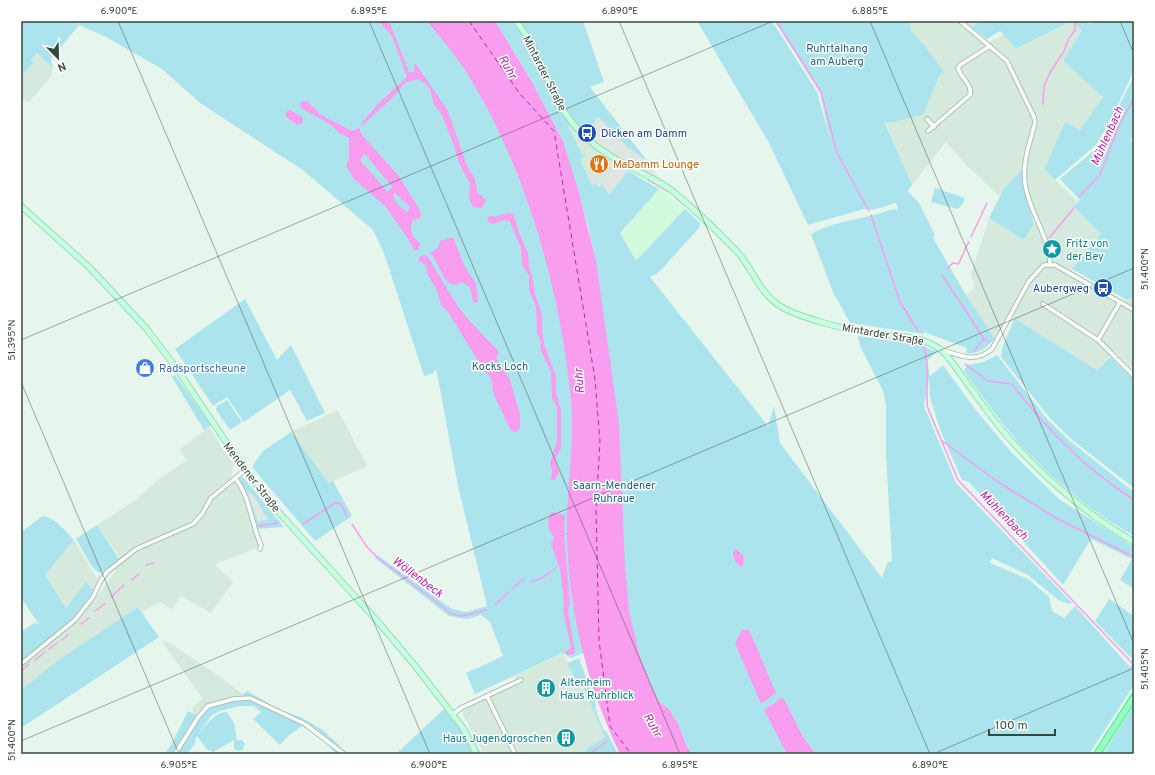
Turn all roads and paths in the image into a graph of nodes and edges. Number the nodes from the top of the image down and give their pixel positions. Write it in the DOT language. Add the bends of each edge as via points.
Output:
graph roads {
  1 [pos="516,21"];
  2 [pos="960,21"];
  3 [pos="990,46"];
  4 [pos="927,119"];
  5 [pos="934,127"];
  6 [pos="928,132"];
  7 [pos="21,206"];
  8 [pos="1050,264"];
  9 [pos="1120,302"];
  10 [pos="1043,304"];
  11 [pos="1134,310"];
  12 [pos="1098,340"];
  13 [pos="942,350"];
  14 [pos="962,356"];
  15 [pos="951,362"];
  16 [pos="1134,376"];
  17 [pos="244,470"];
  18 [pos="234,478"];
  19 [pos="1134,542"];
  20 [pos="260,549"];
  21 [pos="21,664"];
  22 [pos="521,680"];
  23 [pos="487,696"];
  24 [pos="1134,696"];
  25 [pos="453,714"];
  26 [pos="175,754"];
  27 [pos="344,754"];
  28 [pos="477,754"];
  29 [pos="515,754"];
  30 [pos="1097,754"];
  1 -- 13 [label="main road, Mintarder Straße" via="526,35 565,113 577,128 613,157 679,196 741,256 758,284 773,301 793,312 839,326 869,333 921,339"];
  2 -- 3 [label="street"];
  3 -- 5 [label="street" via="960,65 959,72 970,88 970,95"];
  3 -- 8 [label="street" via="1011,66 1034,117 1035,123 1025,164 1025,184 1048,246"];
  4 -- 5 [label="street"];
  5 -- 6 [label="street"];
  7 -- 17 [label="main road, Mendener Straße" via="89,267 136,317 177,369"];
  8 -- 9 [label="street"];
  8 -- 14 [label="street" via="1044,265 1030,280 992,350 976,358"];
  9 -- 11 [label="street"];
  9 -- 12 [label="street"];
  10 -- 12 [label="street"];
  12 -- 16 [label="street"];
  13 -- 14 [label="street"];
  13 -- 15 [label="main road, Mintarder Straße"];
  14 -- 15 [label="street"];
  15 -- 19 [label="main road, Mintarder Straße" via="1007,436 1039,470 1086,510"];
  17 -- 18 [label="street"];
  17 -- 25 [label="main road, Mendener Straße" via="380,624"];
  18 -- 20 [label="street, Mendener Straße" via="245,496 261,545"];
  18 -- 21 [label="street" via="211,498 193,524 141,546 107,572 93,597 75,620"];
  22 -- 23 [label="street"];
  23 -- 25 [label="street"];
  23 -- 29 [label="street"];
  24 -- 30 [label="main road"];
  25 -- 28 [label="main road, Mendener Straße"];
  26 -- 27 [label="street" via="208,706 234,699 250,698 306,724"];
}
